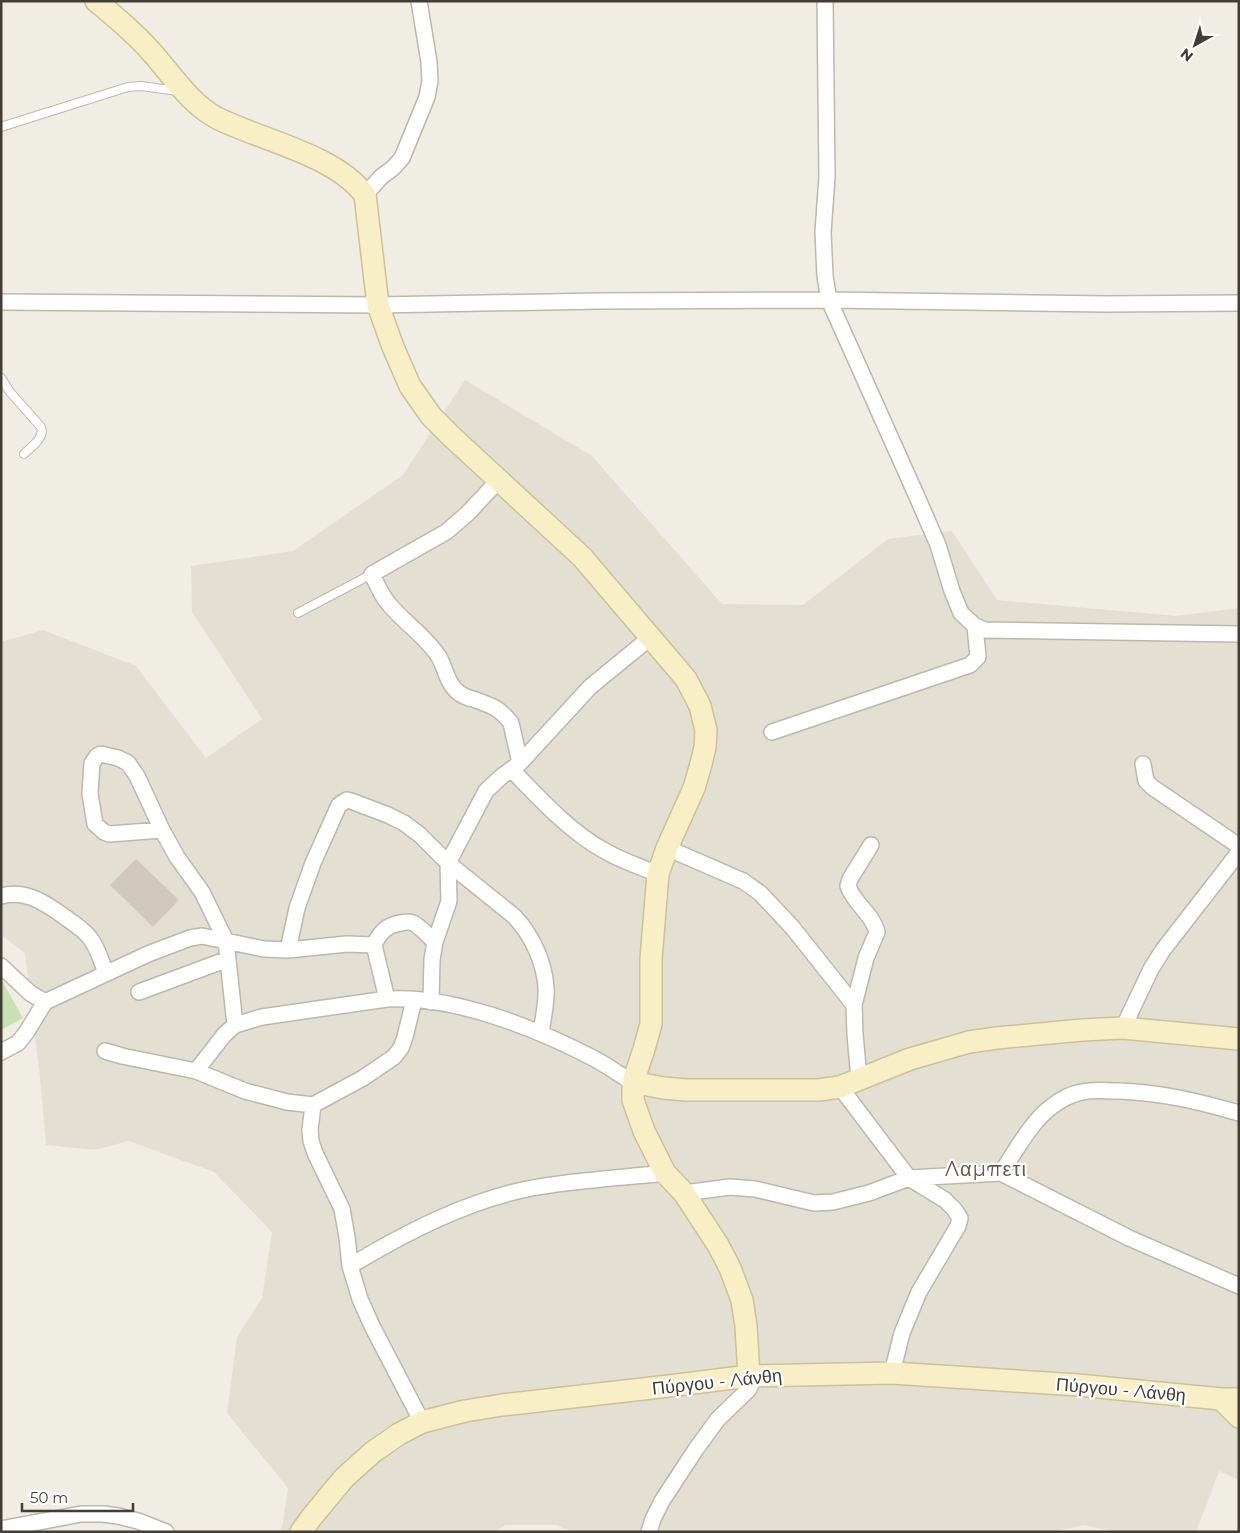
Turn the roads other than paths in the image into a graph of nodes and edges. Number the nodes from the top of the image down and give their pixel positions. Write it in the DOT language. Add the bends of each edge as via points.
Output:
graph roads {
  1 [pos="96,1"];
  2 [pos="419,1"];
  3 [pos="825,1"];
  4 [pos="185,92"];
  5 [pos="1,127"];
  6 [pos="364,195"];
  7 [pos="829,300"];
  8 [pos="1,302"];
  9 [pos="1239,303"];
  10 [pos="378,305"];
  11 [pos="1,378"];
  12 [pos="24,454"];
  13 [pos="499,480"];
  14 [pos="372,574"];
  15 [pos="298,613"];
  16 [pos="975,626"];
  17 [pos="1239,634"];
  18 [pos="651,637"];
  19 [pos="772,732"];
  20 [pos="1143,764"];
  21 [pos="516,766"];
  22 [pos="162,830"];
  23 [pos="871,845"];
  24 [pos="1239,846"];
  25 [pos="667,848"];
  26 [pos="1239,852"];
  27 [pos="448,863"];
  28 [pos="658,874"];
  29 [pos="1,896"];
  30 [pos="226,941"];
  31 [pos="435,942"];
  32 [pos="374,944"];
  33 [pos="288,950"];
  34 [pos="228,959"];
  35 [pos="1,966"];
  36 [pos="106,973"];
  37 [pos="139,992"];
  38 [pos="387,999"];
  39 [pos="414,1000"];
  40 [pos="45,1002"];
  41 [pos="431,1002"];
  42 [pos="854,1005"];
  43 [pos="235,1025"];
  44 [pos="1123,1028"];
  45 [pos="541,1033"];
  46 [pos="1239,1039"];
  47 [pos="105,1051"];
  48 [pos="1,1052"];
  49 [pos="196,1071"];
  50 [pos="633,1082"];
  51 [pos="850,1083"];
  52 [pos="313,1105"];
  53 [pos="1239,1113"];
  54 [pos="665,1173"];
  55 [pos="1001,1173"];
  56 [pos="909,1178"];
  57 [pos="684,1193"];
  58 [pos="350,1266"];
  59 [pos="1239,1286"];
  60 [pos="892,1373"];
  61 [pos="749,1376"];
  62 [pos="1230,1399"];
  63 [pos="1239,1417"];
  64 [pos="422,1422"];
  65 [pos="1,1529"];
  66 [pos="166,1532"];
  67 [pos="301,1532"];
  68 [pos="649,1532"];
  1 -- 4 [label="street" via="154,55"];
  2 -- 6 [label="street" via="429,62 427,97 402,158"];
  3 -- 7 [label="street" via="827,176 823,232"];
  4 -- 5 [label="lane" via="128,87"];
  4 -- 6 [label="street" via="215,117 333,167 357,185"];
  6 -- 10 [label="street"];
  7 -- 9 [label="street"];
  7 -- 10 [label="street"];
  7 -- 16 [label="street" via="938,546 961,613"];
  8 -- 10 [label="street"];
  10 -- 13 [label="street" via="410,386 431,416"];
  11 -- 12 [label="lane" via="42,430 40,438"];
  13 -- 14 [label="street" via="446,532"];
  13 -- 18 [label="street" via="582,557"];
  14 -- 15 [label="lane"];
  14 -- 21 [label="street" via="389,605 433,648 454,688 464,696 495,707 511,723"];
  16 -- 17 [label="street" via="1008,631"];
  16 -- 19 [label="street" via="978,657 970,665"];
  18 -- 21 [label="street" via="590,687"];
  18 -- 25 [label="street" via="686,680 700,706 706,730 694,788"];
  20 -- 24 [label="street" via="1146,781 1152,787"];
  21 -- 27 [label="street" via="486,791"];
  21 -- 28 [label="street" via="572,828 589,842"];
  22 -- 22 [label="street" via="128,763 118,758 97,756 92,763 90,794 94,824 109,834"];
  22 -- 30 [label="street" via="202,892"];
  23 -- 42 [label="street" via="848,886 877,932 866,958"];
  25 -- 28 [label="street"];
  25 -- 42 [label="street" via="743,881 760,893 792,926"];
  26 -- 44 [label="street" via="1163,950"];
  27 -- 31 [label="street" via="449,901"];
  27 -- 33 [label="street" via="404,823 351,801 342,802 313,863 297,908"];
  27 -- 45 [label="street" via="515,917 532,939 543,968 546,988"];
  28 -- 50 [label="street" via="651,958 651,1024"];
  29 -- 36 [label="street" via="22,894 34,898 83,930 97,949"];
  30 -- 33 [label="street"];
  30 -- 34 [label="street"];
  30 -- 36 [label="street" via="202,936 190,938"];
  31 -- 32 [label="street" via="409,922 385,928"];
  31 -- 41 [label="street"];
  32 -- 33 [label="street"];
  32 -- 38 [label="street"];
  34 -- 37 [label="street"];
  34 -- 43 [label="street"];
  35 -- 40 [label="street" via="30,993"];
  36 -- 40 [label="street"];
  38 -- 39 [label="street"];
  38 -- 43 [label="street" via="262,1017"];
  39 -- 41 [label="street"];
  39 -- 52 [label="street" via="405,1038 394,1057"];
  40 -- 48 [label="street" via="18,1043"];
  41 -- 45 [label="street" via="482,1013"];
  42 -- 51 [label="street"];
  43 -- 49 [label="street"];
  44 -- 46 [label="street"];
  44 -- 51 [label="street" via="969,1042 910,1059"];
  45 -- 50 [label="street"];
  47 -- 49 [label="street"];
  49 -- 52 [label="street" via="245,1091"];
  50 -- 51 [label="street" via="687,1090 818,1090"];
  50 -- 54 [label="street" via="637,1113"];
  51 -- 56 [label="street"];
  52 -- 58 [label="street" via="311,1141 342,1209"];
  53 -- 55 [label="street" via="1164,1094 1082,1092 1049,1108"];
  54 -- 57 [label="street"];
  54 -- 58 [label="street" via="557,1184 499,1196 404,1234"];
  55 -- 56 [label="street"];
  55 -- 59 [label="street" via="1129,1238"];
  56 -- 57 [label="street" via="869,1194 832,1202 814,1203 755,1189 730,1187"];
  56 -- 60 [label="street" via="945,1200 960,1218 919,1292 902,1333"];
  57 -- 61 [label="street" via="718,1245 742,1300"];
  58 -- 64 [label="street" via="372,1326"];
  60 -- 61 [label="street, Πύργου - Λάνθη"];
  60 -- 62 [label="street, Πύργου - Λάνθη"];
  61 -- 64 [label="street, Πύργου - Λάνθη" via="502,1405"];
  61 -- 68 [label="street" via="750,1389 718,1418 696,1449 662,1501"];
  62 -- 63 [label="street"];
  64 -- 67 [label="street, Πύργου - Λάνθη" via="380,1447 344,1478"];
  65 -- 66 [label="street" via="81,1514 103,1514 138,1521"];
}
